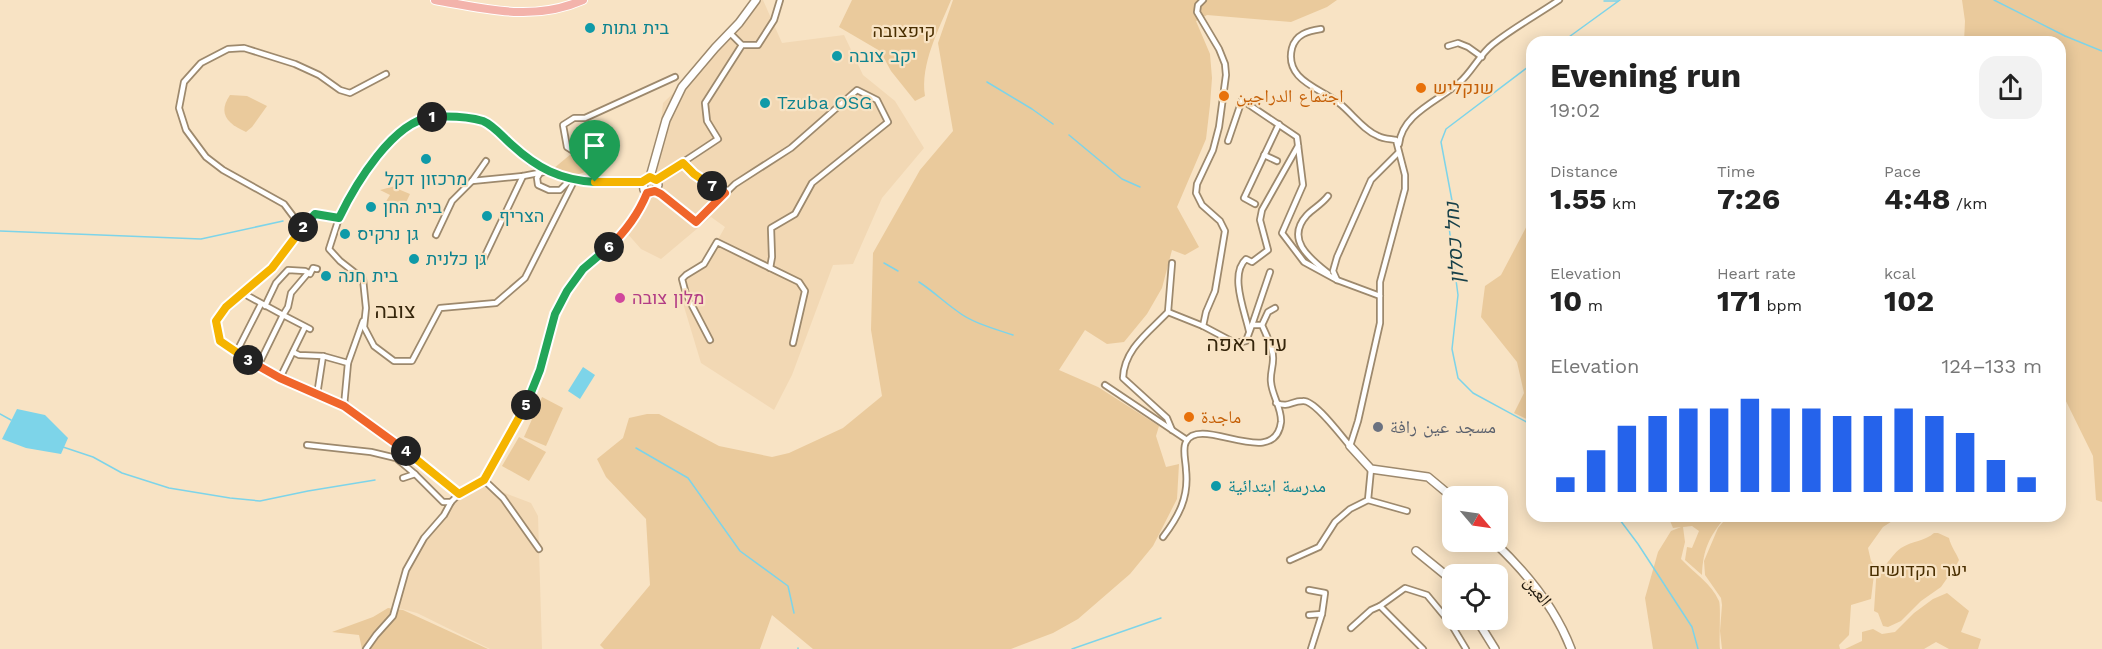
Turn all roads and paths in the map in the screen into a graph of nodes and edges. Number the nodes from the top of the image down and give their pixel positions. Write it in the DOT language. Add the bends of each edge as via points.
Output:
graph roads {
  1 [pos="435,0"];
  2 [pos="583,0"];
  3 [pos="756,0"];
  4 [pos="780,0"];
  5 [pos="1203,0"];
  6 [pos="1559,0"];
  7 [pos="1321,29"];
  8 [pos="730,33"];
  9 [pos="742,45"];
  10 [pos="1448,46"];
  11 [pos="1482,57"];
  12 [pos="386,74"];
  13 [pos="675,77"];
  14 [pos="1279,124"];
  15 [pos="1228,141"];
  16 [pos="1298,146"];
  17 [pos="1398,153"];
  18 [pos="1264,155"];
  19 [pos="486,161"];
  20 [pos="1277,161"];
  21 [pos="683,163"];
  22 [pos="549,171"];
  23 [pos="540,173"];
  24 [pos="524,176"];
  25 [pos="653,179"];
  26 [pos="1253,179"];
  27 [pos="572,180"];
  28 [pos="472,181"];
  29 [pos="595,182"];
  30 [pos="642,182"];
  31 [pos="1260,182"];
  32 [pos="651,192"];
  33 [pos="725,193"];
  34 [pos="1328,196"];
  35 [pos="1256,204"];
  36 [pos="339,218"];
  37 [pos="302,228"];
  38 [pos="436,235"];
  39 [pos="483,260"];
  40 [pos="1172,263"];
  41 [pos="770,268"];
  42 [pos="317,269"];
  43 [pos="1270,272"];
  44 [pos="308,273"];
  45 [pos="1337,280"];
  46 [pos="1380,296"];
  47 [pos="248,297"];
  48 [pos="263,305"];
  49 [pos="1275,308"];
  50 [pos="1168,312"];
  51 [pos="283,315"];
  52 [pos="365,318"];
  53 [pos="1252,325"];
  54 [pos="1262,325"];
  55 [pos="1203,326"];
  56 [pos="1250,331"];
  57 [pos="710,340"];
  58 [pos="793,344"];
  59 [pos="236,352"];
  60 [pos="293,352"];
  61 [pos="323,356"];
  62 [pos="348,363"];
  63 [pos="258,366"];
  64 [pos="280,378"];
  65 [pos="1105,385"];
  66 [pos="316,395"];
  67 [pos="1276,403"];
  68 [pos="344,406"];
  69 [pos="1172,430"];
  70 [pos="1187,440"];
  71 [pos="307,445"];
  72 [pos="1350,446"];
  73 [pos="1371,470"];
  74 [pos="415,474"];
  75 [pos="403,478"];
  76 [pos="484,480"];
  77 [pos="1442,488"];
  78 [pos="459,494"];
  79 [pos="1368,500"];
  80 [pos="451,502"];
  81 [pos="1407,511"];
  82 [pos="1163,537"];
  83 [pos="539,549"];
  84 [pos="1416,551"];
  85 [pos="1505,552"];
  86 [pos="1290,560"];
  87 [pos="1442,572"];
  88 [pos="1310,590"];
  89 [pos="1380,606"];
  90 [pos="1322,614"];
  91 [pos="1309,615"];
  92 [pos="1351,628"];
  93 [pos="1483,630"];
  94 [pos="366,649"];
  95 [pos="1311,649"];
  96 [pos="1424,649"];
  97 [pos="1466,649"];
  98 [pos="1495,649"];
  99 [pos="1571,649"];
  1 -- 2 [label="main road" via="524,13"];
  3 -- 8 [label="street"];
  4 -- 9 [label="street" via="774,20 758,45"];
  5 -- 55 [label="street" via="1197,12 1219,50 1226,75 1214,150 1196,193 1225,231 1215,291"];
  6 -- 11 [label="street" via="1491,45"];
  7 -- 17 [label="street" via="1307,31 1293,44 1290,58 1296,74 1339,102 1377,136 1396,140"];
  8 -- 9 [label="street"];
  8 -- 25 [label="street" via="682,87 666,120"];
  9 -- 21 [label="street" via="705,103 707,121 718,139"];
  10 -- 11 [label="street" via="1458,43"];
  11 -- 17 [label="street" via="1464,79 1431,102 1404,128"];
  12 -- 37 [label="street" via="350,93 295,64 244,48 228,49 201,63 184,82 179,108 186,130 206,157 284,204"];
  13 -- 29 [label="street" via="563,125 567,147 588,160"];
  14 -- 15 [label="street" via="1242,100"];
  14 -- 16 [label="street" via="1298,137"];
  14 -- 18 [label="street"];
  16 -- 45 [label="street" via="1303,185 1282,233 1304,262"];
  16 -- 56 [label="street" via="1262,210 1260,220 1268,250 1252,262 1246,259 1239,268 1237,278"];
  17 -- 45 [label="street" via="1371,180 1337,257 1333,271"];
  17 -- 46 [label="street" via="1405,175 1404,189 1380,282"];
  18 -- 20 [label="street"];
  18 -- 26 [label="street"];
  19 -- 28 [label="street"];
  21 -- 25 [label="street"];
  21 -- 33 [label="street"];
  22 -- 23 [label="street"];
  22 -- 27 [label="street"];
  22 -- 36 [label="street" via="530,162 485,122 458,116 420,118 385,145"];
  23 -- 24 [label="street"];
  23 -- 27 [label="street" via="538,185 543,189 560,190"];
  24 -- 28 [label="street"];
  24 -- 39 [label="street"];
  25 -- 30 [label="street"];
  25 -- 32 [label="street" via="658,185"];
  26 -- 31 [label="street"];
  26 -- 35 [label="street" via="1244,198"];
  27 -- 29 [label="street"];
  27 -- 52 [label="street" via="525,278 496,303 440,308 412,361 394,361 374,346 364,327"];
  28 -- 38 [label="street" via="452,201"];
  29 -- 30 [label="street"];
  30 -- 32 [label="street" via="643,188"];
  32 -- 33 [label="street" via="696,222"];
  32 -- 76 [label="street" via="627,228 583,269 567,291 555,314 530,398"];
  33 -- 41 [label="street" via="791,148 857,90 876,100 888,122 812,183 795,214 771,228"];
  34 -- 45 [label="street" via="1302,222 1298,232 1304,249"];
  36 -- 37 [label="street" via="315,214"];
  36 -- 52 [label="street" via="329,249 363,279"];
  37 -- 59 [label="street" via="272,268 226,307 216,321 220,341"];
  40 -- 50 [label="street"];
  41 -- 57 [label="street" via="717,242 704,264 682,279"];
  41 -- 58 [label="street" via="799,282 805,291"];
  42 -- 44 [label="street"];
  43 -- 53 [label="street"];
  44 -- 48 [label="street" via="288,270"];
  44 -- 51 [label="street" via="291,293"];
  45 -- 46 [label="street"];
  46 -- 72 [label="street" via="1380,323"];
  47 -- 48 [label="street"];
  48 -- 51 [label="street"];
  48 -- 59 [label="street"];
  49 -- 54 [label="street" via="1268,312"];
  50 -- 55 [label="street"];
  50 -- 69 [label="street" via="1131,351 1123,378 1167,418"];
  51 -- 60 [label="street" via="308,328"];
  51 -- 63 [label="street"];
  52 -- 62 [label="street"];
  53 -- 54 [label="street"];
  53 -- 56 [label="street"];
  54 -- 67 [label="street" via="1273,352 1271,383"];
  55 -- 56 [label="street" via="1240,344 1246,342"];
  59 -- 63 [label="street"];
  60 -- 61 [label="street"];
  60 -- 64 [label="street"];
  61 -- 62 [label="street"];
  61 -- 66 [label="street"];
  62 -- 68 [label="street"];
  63 -- 64 [label="street"];
  64 -- 66 [label="street"];
  65 -- 69 [label="street"];
  66 -- 68 [label="street"];
  67 -- 70 [label="street" via="1281,421 1279,432 1270,440 1258,443 1205,434 1195,434"];
  67 -- 72 [label="street" via="1286,406 1302,400 1309,402"];
  68 -- 78 [label="street"];
  69 -- 70 [label="street"];
  70 -- 82 [label="street" via="1184,502"];
  71 -- 74 [label="street" via="396,458"];
  72 -- 73 [label="street"];
  73 -- 77 [label="street" via="1428,477"];
  73 -- 79 [label="street"];
  74 -- 75 [label="street"];
  74 -- 80 [label="street" via="442,502"];
  76 -- 78 [label="street"];
  76 -- 83 [label="street" via="503,498"];
  78 -- 80 [label="street"];
  79 -- 81 [label="street"];
  79 -- 86 [label="street" via="1335,522 1319,547"];
  80 -- 94 [label="street" via="406,570 393,616"];
  84 -- 87 [label="street"];
  85 -- 99 [label="street, العين" via="1550,605"];
  88 -- 90 [label="street" via="1325,593"];
  89 -- 92 [label="street"];
  89 -- 96 [label="street"];
  89 -- 97 [label="street" via="1405,588 1427,595"];
  90 -- 91 [label="street"];
  90 -- 95 [label="street"];
  93 -- 98 [label="street"];
}
